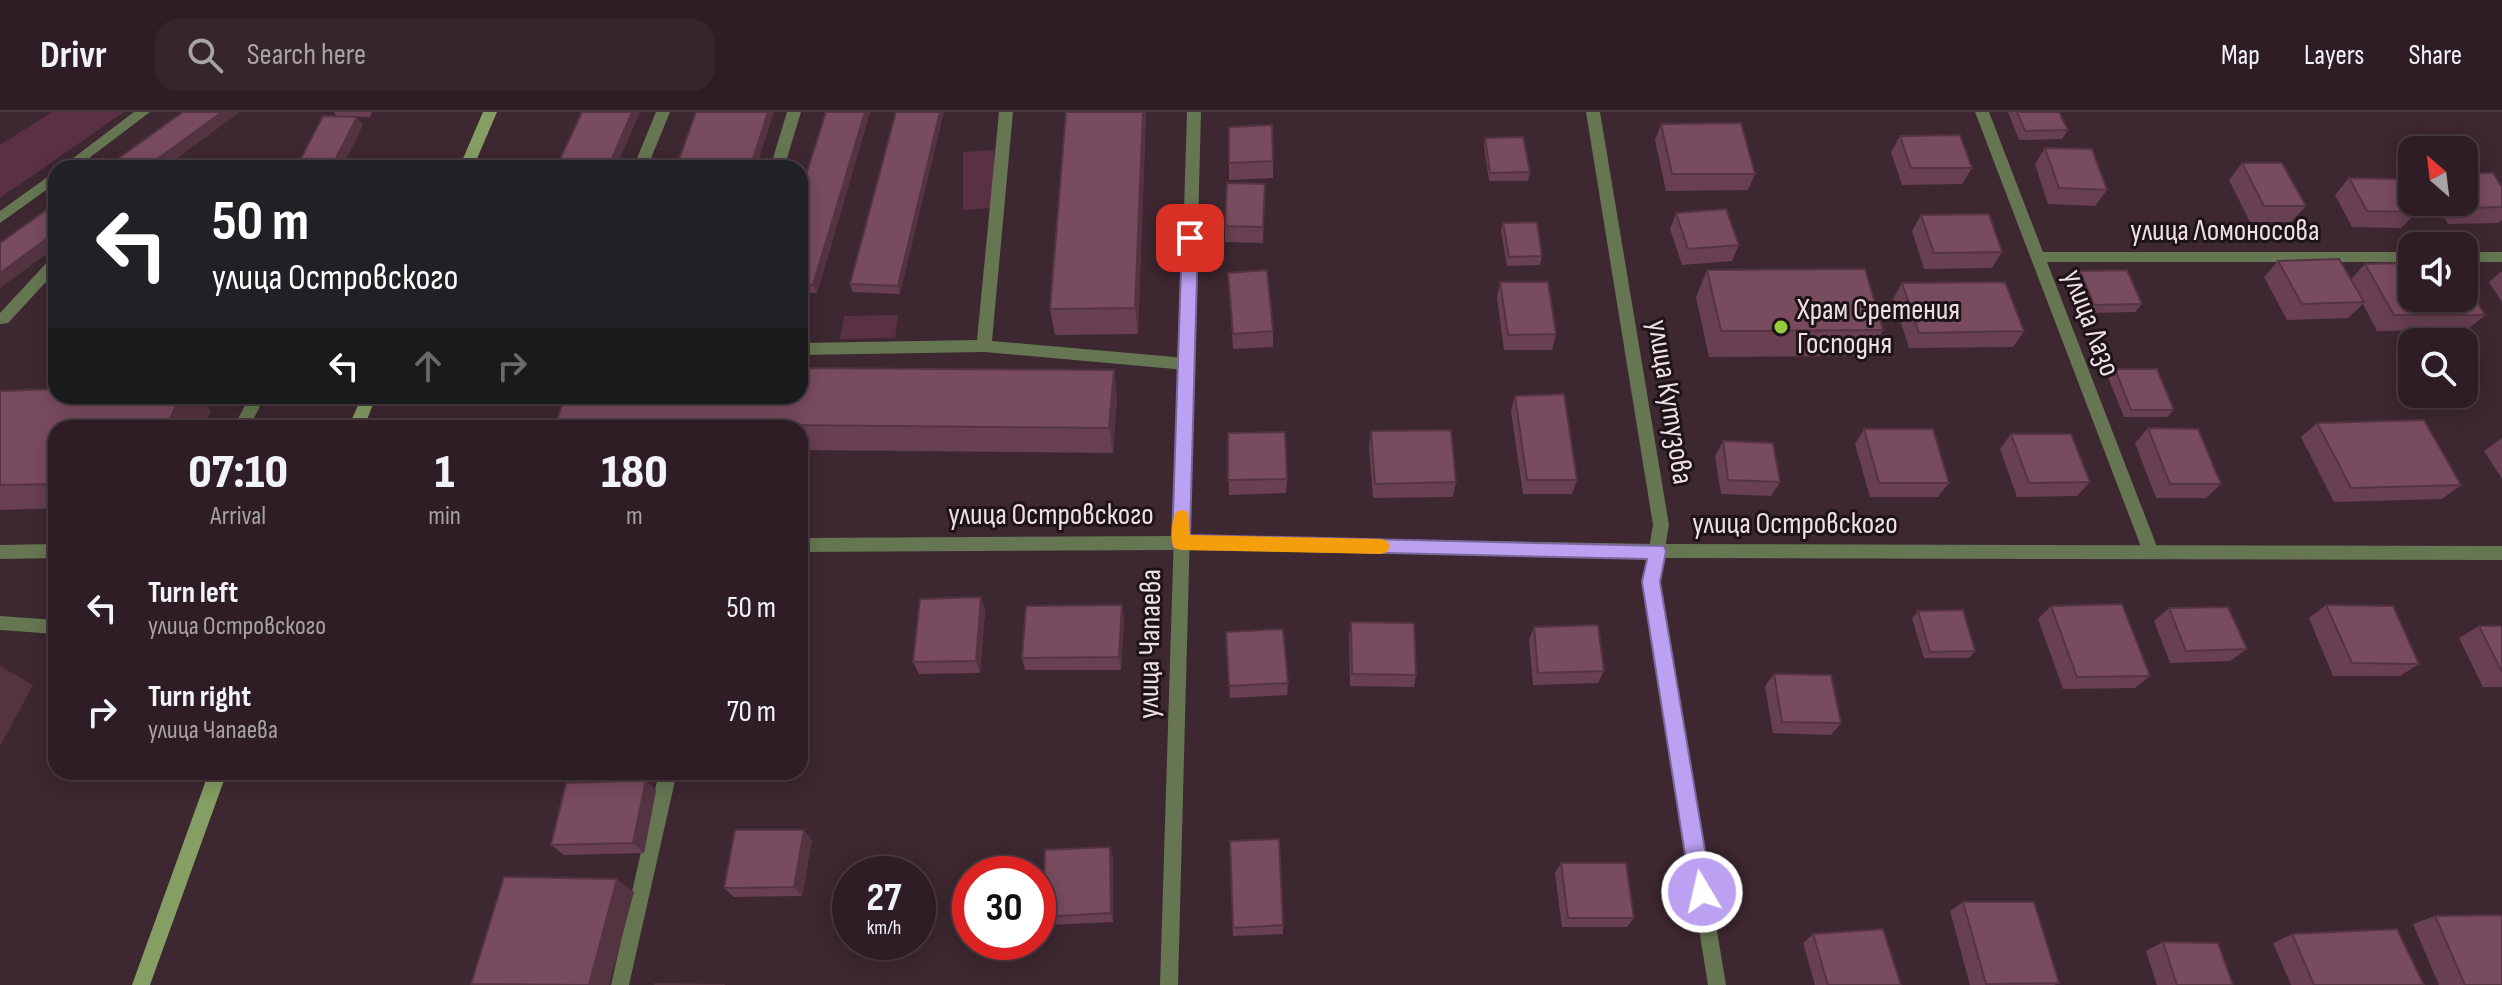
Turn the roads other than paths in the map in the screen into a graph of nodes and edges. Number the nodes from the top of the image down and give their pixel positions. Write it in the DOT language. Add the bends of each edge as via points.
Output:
graph roads {
  1 [pos="143,112"];
  2 [pos="490,112"];
  3 [pos="663,112"];
  4 [pos="794,112"];
  5 [pos="1006,112"];
  6 [pos="1194,112"];
  7 [pos="1593,112"];
  8 [pos="1982,112"];
  9 [pos="78,160"];
  10 [pos="469,160"];
  11 [pos="643,160"];
  12 [pos="779,160"];
  13 [pos="48,182"];
  14 [pos="0,218"];
  15 [pos="2038,257"];
  16 [pos="2398,257"];
  17 [pos="2478,257"];
  18 [pos="2502,257"];
  19 [pos="48,271"];
  20 [pos="3,319"];
  21 [pos="984,346"];
  22 [pos="808,349"];
  23 [pos="1186,364"];
  24 [pos="1181,543"];
  25 [pos="808,545"];
  26 [pos="48,551"];
  27 [pos="1657,551"];
  28 [pos="0,552"];
  29 [pos="2151,552"];
  30 [pos="2502,553"];
  31 [pos="0,623"];
  32 [pos="48,626"];
  33 [pos="215,780"];
  34 [pos="666,780"];
  35 [pos="141,985"];
  36 [pos="620,985"];
  37 [pos="1169,985"];
  38 [pos="1717,985"];
  1 -- 9 [label="street"];
  2 -- 10 [label="main road"];
  3 -- 11 [label="street"];
  4 -- 12 [label="street"];
  5 -- 21 [label="street"];
  6 -- 23 [label="street, улица Чапаева"];
  7 -- 27 [label="street, улица Кутузова" via="1661,525"];
  8 -- 15 [label="street, улица Лазо"];
  13 -- 14 [label="street"];
  15 -- 16 [label="street, улица Ломоносова"];
  15 -- 29 [label="street, улица Лазо"];
  17 -- 18 [label="street"];
  19 -- 20 [label="street"];
  21 -- 22 [label="street"];
  21 -- 23 [label="street"];
  23 -- 24 [label="street, улица Чапаева"];
  24 -- 25 [label="street, улица Островского"];
  24 -- 27 [label="street, улица Островского"];
  24 -- 37 [label="street, улица Чапаева"];
  26 -- 28 [label="street"];
  27 -- 29 [label="street, улица Островского"];
  27 -- 38 [label="street, улица Кутузова" via="1651,582"];
  29 -- 30 [label="street, улица Островского"];
  31 -- 32 [label="street"];
  33 -- 35 [label="main road"];
  34 -- 36 [label="street"];
}
